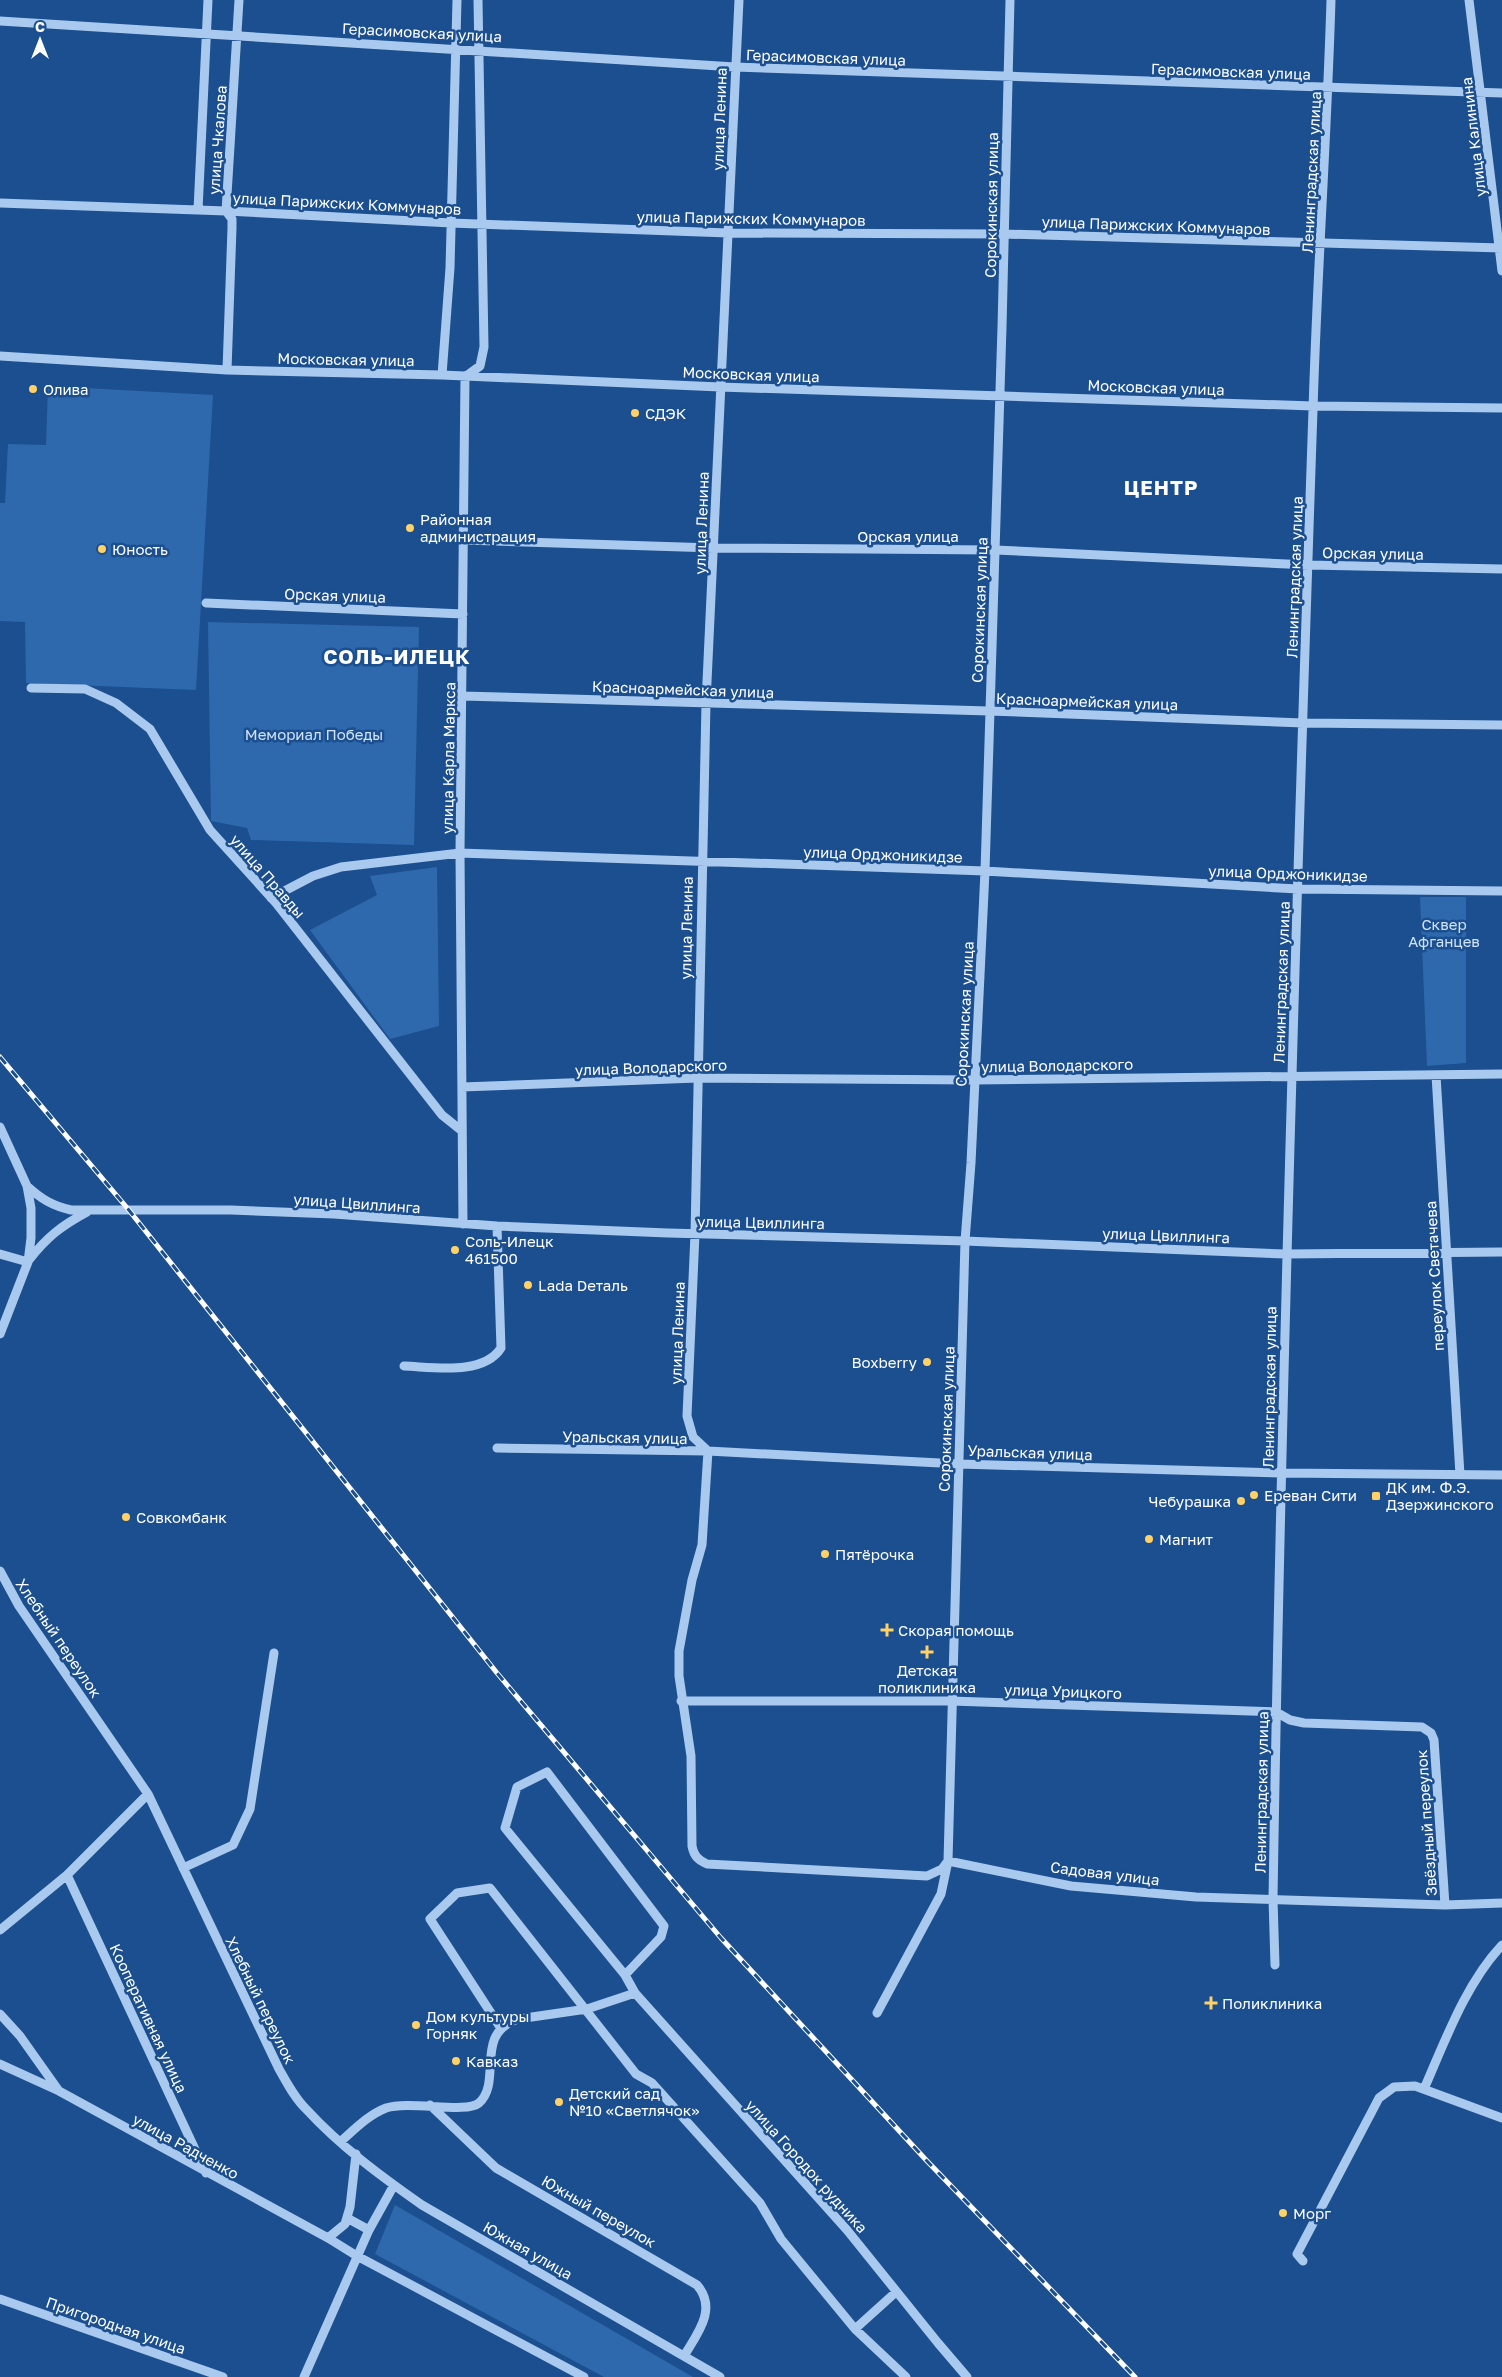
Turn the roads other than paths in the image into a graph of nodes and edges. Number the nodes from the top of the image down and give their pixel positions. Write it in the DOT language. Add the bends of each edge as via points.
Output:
graph roads {
  1 [pos="208,0"];
  2 [pos="239,0"];
  3 [pos="457,0"];
  4 [pos="478,0"];
  5 [pos="739,0"];
  6 [pos="1010,0"];
  7 [pos="1330,0"];
  8 [pos="1469,0"];
  9 [pos="0,20"];
  10 [pos="206,33"];
  11 [pos="237,35"];
  12 [pos="456,49"];
  13 [pos="478,49"];
  14 [pos="735,67"];
  15 [pos="1007,77"];
  16 [pos="1328,88"];
  17 [pos="1481,92"];
  18 [pos="1502,93"];
  19 [pos="0,203"];
  20 [pos="198,210"];
  21 [pos="226,211"];
  22 [pos="450,223"];
  23 [pos="484,224"];
  24 [pos="728,234"];
  25 [pos="1004,234"];
  26 [pos="1322,244"];
  27 [pos="1501,248"];
  28 [pos="1502,271"];
  29 [pos="0,356"];
  30 [pos="227,370"];
  31 [pos="442,375"];
  32 [pos="465,377"];
  33 [pos="720,387"];
  34 [pos="1000,396"];
  35 [pos="1313,406"];
  36 [pos="1502,408"];
  37 [pos="464,540"];
  38 [pos="714,548"];
  39 [pos="995,550"];
  40 [pos="1309,565"];
  41 [pos="1502,569"];
  42 [pos="206,603"];
  43 [pos="463,614"];
  44 [pos="31,688"];
  45 [pos="462,696"];
  46 [pos="706,703"];
  47 [pos="989,711"];
  48 [pos="1303,723"];
  49 [pos="1502,725"];
  50 [pos="460,854"];
  51 [pos="701,862"];
  52 [pos="985,871"];
  53 [pos="1298,889"];
  54 [pos="1502,891"];
  55 [pos="271,898"];
  56 [pos="1502,1074"];
  57 [pos="1436,1075"];
  58 [pos="1292,1076"];
  59 [pos="697,1078"];
  60 [pos="975,1080"];
  61 [pos="462,1087"];
  62 [pos="0,1127"];
  63 [pos="462,1132"];
  64 [pos="27,1186"];
  65 [pos="90,1211"];
  66 [pos="463,1224"];
  67 [pos="497,1226"];
  68 [pos="695,1234"];
  69 [pos="965,1241"];
  70 [pos="1447,1252"];
  71 [pos="1502,1252"];
  72 [pos="0,1254"];
  73 [pos="1285,1254"];
  74 [pos="28,1262"];
  75 [pos="0,1334"];
  76 [pos="404,1366"];
  77 [pos="497,1448"];
  78 [pos="708,1452"];
  79 [pos="959,1464"];
  80 [pos="1281,1474"];
  81 [pos="1460,1475"];
  82 [pos="1502,1475"];
  83 [pos="0,1571"];
  84 [pos="274,1653"];
  85 [pos="681,1700"];
  86 [pos="951,1701"];
  87 [pos="1276,1712"];
  88 [pos="1434,1740"];
  89 [pos="148,1794"];
  90 [pos="948,1861"];
  91 [pos="183,1868"];
  92 [pos="67,1875"];
  93 [pos="1272,1899"];
  94 [pos="1502,1903"];
  95 [pos="1445,1905"];
  96 [pos="0,1930"];
  97 [pos="1502,1945"];
  98 [pos="1275,1965"];
  99 [pos="625,1975"];
  100 [pos="635,1993"];
  101 [pos="587,2009"];
  102 [pos="877,2013"];
  103 [pos="0,2014"];
  104 [pos="500,2028"];
  105 [pos="0,2064"];
  106 [pos="1424,2089"];
  107 [pos="59,2091"];
  108 [pos="430,2105"];
  109 [pos="1502,2118"];
  110 [pos="340,2142"];
  111 [pos="356,2154"];
  112 [pos="206,2173"];
  113 [pos="394,2185"];
  114 [pos="347,2218"];
  115 [pos="369,2230"];
  116 [pos="328,2238"];
  117 [pos="357,2256"];
  118 [pos="1303,2261"];
  119 [pos="896,2292"];
  120 [pos="0,2299"];
  121 [pos="855,2329"];
  122 [pos="684,2356"];
  123 [pos="216,2376"];
  124 [pos="304,2377"];
  125 [pos="584,2377"];
  126 [pos="720,2377"];
  127 [pos="906,2377"];
  128 [pos="967,2377"];
  1 -- 10 [label="street, улица Чкалова"];
  2 -- 11 [label="street, улица Чкалова"];
  3 -- 12 [label="street"];
  4 -- 13 [label="street"];
  5 -- 14 [label="street, улица Ленина"];
  6 -- 15 [label="street, Сорокинская улица"];
  7 -- 16 [label="street, Ленинградская улица"];
  8 -- 17 [label="street, улица Калинина"];
  9 -- 10 [label="street, Герасимовская улица"];
  10 -- 11 [label="street, Герасимовская улица"];
  10 -- 20 [label="street, улица Чкалова"];
  11 -- 12 [label="street, Герасимовская улица"];
  11 -- 21 [label="street, улица Чкалова"];
  12 -- 13 [label="street, Герасимовская улица"];
  12 -- 22 [label="street"];
  13 -- 14 [label="street, Герасимовская улица"];
  13 -- 23 [label="street"];
  14 -- 15 [label="street, Герасимовская улица"];
  14 -- 24 [label="street, улица Ленина"];
  15 -- 16 [label="street, Герасимовская улица"];
  15 -- 25 [label="street, Сорокинская улица"];
  16 -- 17 [label="street, Герасимовская улица"];
  16 -- 26 [label="street, Ленинградская улица"];
  17 -- 18 [label="street, Герасимовская улица"];
  17 -- 27 [label="street, улица Калинина"];
  19 -- 20 [label="street, улица Парижских Коммунаров"];
  20 -- 21 [label="street, улица Парижских Коммунаров"];
  21 -- 22 [label="street, улица Парижских Коммунаров"];
  21 -- 30 [label="street, улица Чкалова" via="232,219"];
  22 -- 23 [label="street, улица Парижских Коммунаров"];
  22 -- 31 [label="street"];
  23 -- 24 [label="street, улица Парижских Коммунаров"];
  23 -- 32 [label="street" via="484,347 480,366"];
  24 -- 25 [label="street, улица Парижских Коммунаров"];
  24 -- 33 [label="street, улица Ленина"];
  25 -- 26 [label="street, улица Парижских Коммунаров"];
  25 -- 34 [label="street, Сорокинская улица"];
  26 -- 27 [label="street, улица Парижских Коммунаров"];
  26 -- 35 [label="street, Ленинградская улица"];
  27 -- 28 [label="street, улица Калинина"];
  29 -- 30 [label="street, Московская улица"];
  30 -- 31 [label="street, Московская улица"];
  31 -- 32 [label="street, Московская улица"];
  32 -- 33 [label="street, Московская улица"];
  32 -- 37 [label="street, улица Карла Маркса"];
  33 -- 34 [label="street, Московская улица"];
  33 -- 38 [label="street, улица Ленина"];
  34 -- 35 [label="street, Московская улица"];
  34 -- 39 [label="street, Сорокинская улица"];
  35 -- 36 [label="street, Московская улица"];
  35 -- 40 [label="street, Ленинградская улица"];
  37 -- 38 [label="street, Орская улица"];
  37 -- 43 [label="street, улица Карла Маркса"];
  38 -- 39 [label="street, Орская улица"];
  38 -- 46 [label="street, улица Ленина"];
  39 -- 40 [label="street, Орская улица"];
  39 -- 47 [label="street, Сорокинская улица"];
  40 -- 41 [label="street, Орская улица"];
  40 -- 48 [label="street, Ленинградская улица"];
  42 -- 43 [label="street, Орская улица"];
  43 -- 45 [label="street, улица Карла Маркса"];
  44 -- 55 [label="street, улица Правды" via="85,689 116,703 150,729 210,830"];
  45 -- 46 [label="street, Красноармейская улица"];
  45 -- 50 [label="street, улица Карла Маркса"];
  46 -- 47 [label="street, Красноармейская улица"];
  46 -- 51 [label="street, улица Ленина"];
  47 -- 48 [label="street, Красноармейская улица"];
  47 -- 52 [label="street, Сорокинская улица"];
  48 -- 49 [label="street, Красноармейская улица"];
  48 -- 53 [label="street, Ленинградская улица"];
  50 -- 51 [label="street, улица Орджоникидзе"];
  50 -- 55 [label="street, улица Орджоникидзе" via="341,867 313,876"];
  50 -- 61 [label="street, улица Карла Маркса"];
  51 -- 52 [label="street, улица Орджоникидзе"];
  51 -- 59 [label="street, улица Ленина"];
  52 -- 53 [label="street, улица Орджоникидзе"];
  52 -- 60 [label="street, Сорокинская улица"];
  53 -- 54 [label="street, улица Орджоникидзе"];
  53 -- 58 [label="street, Ленинградская улица"];
  55 -- 63 [label="street, улица Правды" via="442,1115"];
  56 -- 57 [label="street, улица Володарского"];
  57 -- 58 [label="street, улица Володарского"];
  57 -- 70 [label="street, переулок Светачева"];
  58 -- 60 [label="street, улица Володарского"];
  58 -- 73 [label="street, Ленинградская улица"];
  59 -- 60 [label="street, улица Володарского"];
  59 -- 61 [label="street, улица Володарского"];
  59 -- 68 [label="street, улица Ленина"];
  60 -- 69 [label="street, Сорокинская улица"];
  61 -- 63 [label="street, улица Карла Маркса"];
  62 -- 64 [label="street"];
  63 -- 66 [label="street, улица Карла Маркса"];
  64 -- 65 [label="street, улица Цвиллинга" via="54,1206"];
  64 -- 74 [label="street" via="31,1208"];
  65 -- 66 [label="street, улица Цвиллинга" via="231,1210"];
  65 -- 74 [label="street" via="46,1238"];
  66 -- 67 [label="street, улица Цвиллинга"];
  67 -- 68 [label="street, улица Цвиллинга"];
  67 -- 76 [label="street" via="501,1348 496,1356 479,1364 459,1367"];
  68 -- 69 [label="street, улица Цвиллинга"];
  68 -- 78 [label="street, улица Ленина" via="688,1416 693,1437"];
  69 -- 73 [label="street, улица Цвиллинга"];
  69 -- 79 [label="street, Сорокинская улица"];
  70 -- 71 [label="street, улица Цвиллинга"];
  70 -- 73 [label="street, улица Цвиллинга"];
  70 -- 81 [label="street, переулок Светачева"];
  72 -- 74 [label="street"];
  73 -- 80 [label="street, Ленинградская улица"];
  74 -- 75 [label="street"];
  77 -- 78 [label="street, Уральская улица"];
  78 -- 79 [label="street, Уральская улица"];
  78 -- 85 [label="street" via="702,1545 680,1643"];
  79 -- 80 [label="street, Уральская улица"];
  79 -- 86 [label="street, Сорокинская улица"];
  80 -- 81 [label="street, Уральская улица"];
  80 -- 87 [label="street, Ленинградская улица"];
  81 -- 82 [label="street, Уральская улица"];
  83 -- 89 [label="street, Хлебный переулок" via="19,1606"];
  84 -- 91 [label="street" via="250,1809 233,1845"];
  85 -- 86 [label="street, улица Урицкого"];
  85 -- 90 [label="street" via="691,1756 692,1846 699,1860 707,1864 927,1876"];
  86 -- 87 [label="street, улица Урицкого"];
  86 -- 90 [label="street, Сорокинская улица"];
  87 -- 88 [label="street, улица Урицкого" via="1304,1723 1422,1727 1431,1733"];
  87 -- 93 [label="street, Ленинградская улица"];
  88 -- 95 [label="street, Звёздный переулок"];
  89 -- 91 [label="street, Хлебный переулок"];
  89 -- 92 [label="street"];
  90 -- 93 [label="street, Садовая улица" via="1071,1886 1196,1897"];
  90 -- 102 [label="street, Сорокинская улица" via="941,1894"];
  91 -- 110 [label="street, Хлебный переулок" via="283,2076 306,2110"];
  92 -- 96 [label="street"];
  92 -- 112 [label="street, Кооперативная улица"];
  93 -- 95 [label="street, Садовая улица"];
  93 -- 98 [label="street, Ленинградская улица"];
  94 -- 95 [label="street, Садовая улица"];
  97 -- 106 [label="street" via="1492,1955 1460,2008"];
  99 -- 99 [label="street, улица Городок рудника" via="505,1828 517,1787 547,1772 664,1926 661,1938"];
  99 -- 100 [label="street, улица Городок рудника"];
  100 -- 101 [label="street"];
  100 -- 119 [label="street, улица Городок рудника" via="847,2230"];
  101 -- 104 [label="street" via="518,2019"];
  101 -- 104 [label="street" via="490,1888 457,1893 430,1919"];
  101 -- 121 [label="street" via="636,2074 652,2082 760,2203 781,2239"];
  103 -- 107 [label="street"];
  104 -- 108 [label="street" via="493,2045 483,2098 478,2104 465,2108"];
  105 -- 107 [label="street, улица Радченко"];
  106 -- 109 [label="street"];
  106 -- 118 [label="street" via="1394,2087 1379,2098 1297,2254"];
  107 -- 112 [label="street, улица Радченко"];
  108 -- 110 [label="street" via="403,2104 386,2108 372,2115"];
  108 -- 122 [label="street, Южный переулок" via="496,2168 697,2285 706,2302 706,2318"];
  110 -- 111 [label="street, Хлебный переулок"];
  111 -- 113 [label="street, Хлебный переулок"];
  111 -- 114 [label="street"];
  112 -- 116 [label="street, улица Радченко"];
  113 -- 115 [label="street"];
  113 -- 122 [label="street, Южная улица" via="422,2205"];
  114 -- 115 [label="street"];
  114 -- 116 [label="street" via="345,2224"];
  115 -- 117 [label="street"];
  116 -- 117 [label="street, улица Радченко"];
  117 -- 124 [label="street"];
  117 -- 125 [label="street"];
  119 -- 121 [label="street"];
  119 -- 128 [label="street, улица Городок рудника"];
  120 -- 123 [label="street, Пригородная улица"];
  121 -- 127 [label="street"];
  122 -- 126 [label="street, Южная улица"];
}
